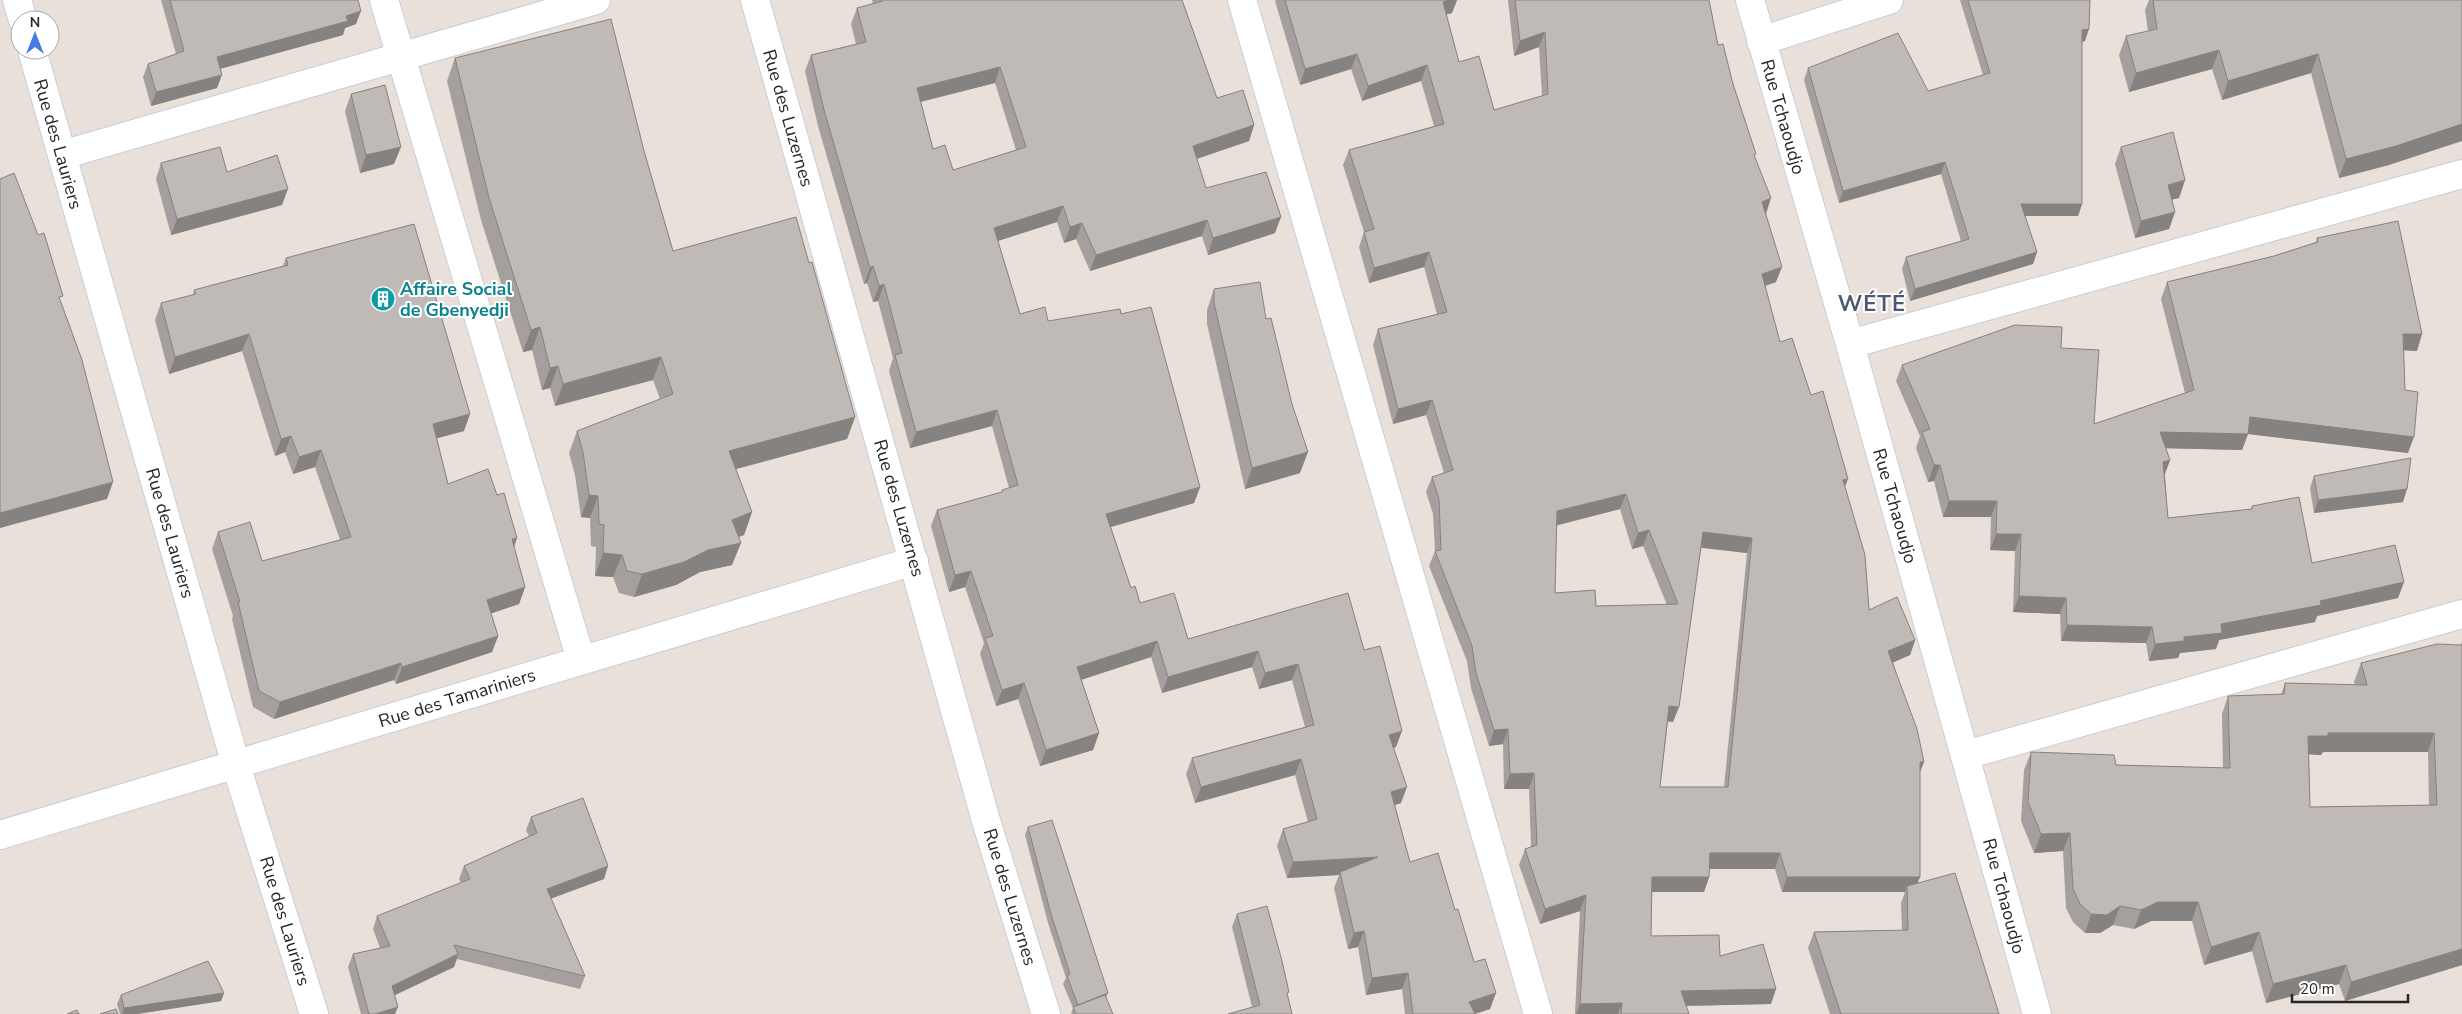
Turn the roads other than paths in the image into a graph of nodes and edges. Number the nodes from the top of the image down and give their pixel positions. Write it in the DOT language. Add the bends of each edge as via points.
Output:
graph roads {
  1 [pos="384,0"];
  2 [pos="596,0"];
  3 [pos="755,0"];
  4 [pos="1242,0"];
  5 [pos="1750,0"];
  6 [pos="1889,0"];
  7 [pos="1761,41"];
  8 [pos="400,56"];
  9 [pos="35,60"];
  10 [pos="62,155"];
  11 [pos="2462,174"];
  12 [pos="1850,344"];
  13 [pos="914,561"];
  14 [pos="2462,614"];
  15 [pos="581,660"];
  16 [pos="1966,755"];
  17 [pos="236,765"];
  18 [pos="0,835"];
  19 [pos="314,1014"];
  20 [pos="1046,1014"];
  21 [pos="1538,1014"];
  22 [pos="2037,1014"];
  1 -- 8 [label="street"];
  2 -- 8 [label="street"];
  3 -- 13 [label="street, Rue des Luzernes"];
  4 -- 21 [label="street"];
  5 -- 7 [label="street, Rue Tchaoudjo"];
  6 -- 7 [label="street"];
  7 -- 12 [label="street, Rue Tchaoudjo"];
  8 -- 10 [label="street"];
  8 -- 15 [label="street"];
  9 -- 10 [label="street, Rue des Lauriers"];
  10 -- 17 [label="street, Rue des Lauriers"];
  11 -- 12 [label="street"];
  12 -- 16 [label="street, Rue Tchaoudjo"];
  13 -- 15 [label="street, Rue des Tamariniers"];
  13 -- 20 [label="street, Rue des Luzernes" via="987,824"];
  14 -- 16 [label="street"];
  15 -- 17 [label="street, Rue des Tamariniers"];
  16 -- 22 [label="street, Rue Tchaoudjo"];
  17 -- 18 [label="street, Rue des Tamariniers"];
  17 -- 19 [label="street, Rue des Lauriers"];
}
